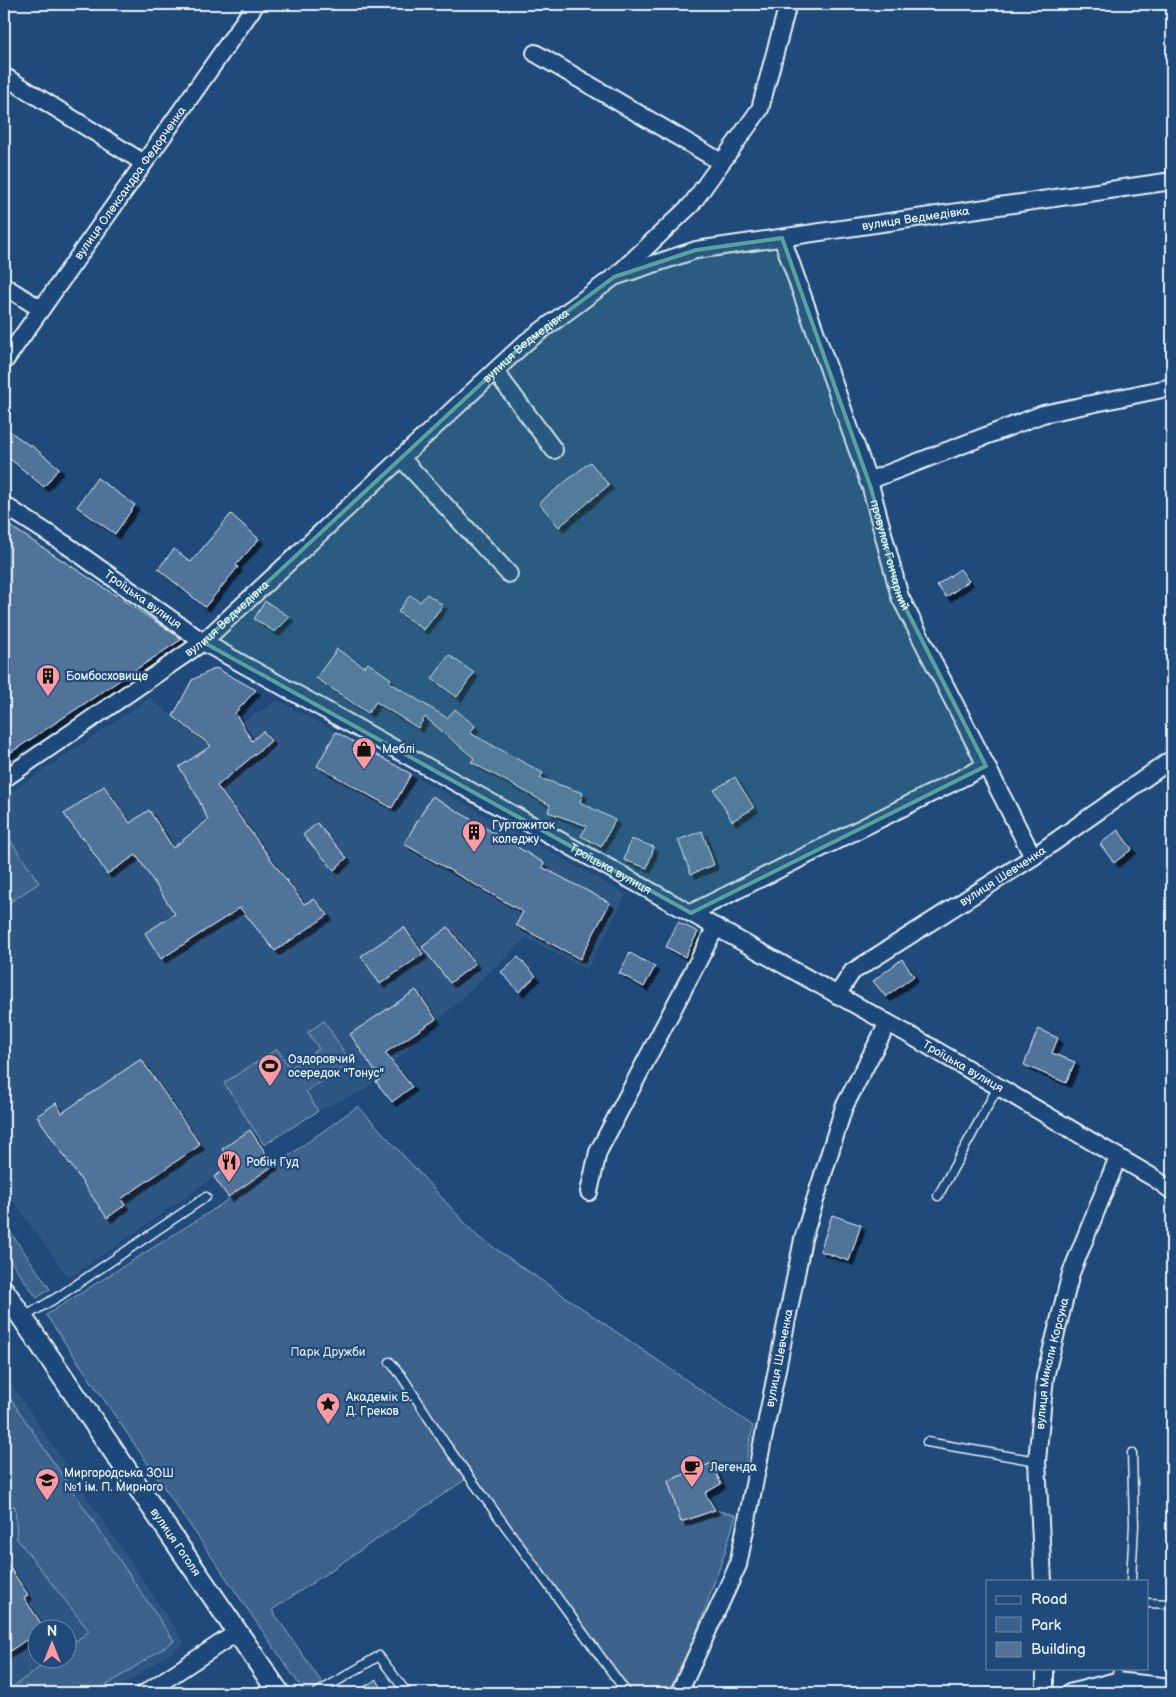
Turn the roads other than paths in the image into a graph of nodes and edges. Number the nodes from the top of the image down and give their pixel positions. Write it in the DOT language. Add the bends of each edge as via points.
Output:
graph roads {
  1 [pos="256,4"];
  2 [pos="788,4"];
  3 [pos="535,53"];
  4 [pos="4,76"];
  5 [pos="721,162"];
  6 [pos="144,163"];
  7 [pos="1172,181"];
  8 [pos="782,238"];
  9 [pos="614,277"];
  10 [pos="4,286"];
  11 [pos="41,309"];
  12 [pos="4,362"];
  13 [pos="494,371"];
  14 [pos="1172,387"];
  15 [pos="554,450"];
  16 [pos="401,458"];
  17 [pos="868,480"];
  18 [pos="4,505"];
  19 [pos="509,574"];
  20 [pos="203,642"];
  21 [pos="1172,758"];
  22 [pos="986,766"];
  23 [pos="4,779"];
  24 [pos="1033,857"];
  25 [pos="691,913"];
  26 [pos="716,927"];
  27 [pos="837,995"];
  28 [pos="888,1024"];
  29 [pos="998,1087"];
  30 [pos="1118,1157"];
  31 [pos="1172,1190"];
  32 [pos="589,1192"];
  33 [pos="938,1196"];
  34 [pos="206,1197"];
  35 [pos="4,1292"];
  36 [pos="22,1318"];
  37 [pos="390,1362"];
  38 [pos="927,1442"];
  39 [pos="1132,1453"];
  40 [pos="1037,1461"];
  41 [pos="1043,1580"];
  42 [pos="1131,1580"];
  43 [pos="1148,1603"];
  44 [pos="1172,1604"];
  45 [pos="236,1633"];
  46 [pos="1045,1670"];
  47 [pos="1117,1675"];
  48 [pos="1172,1687"];
  49 [pos="1078,1692"];
  50 [pos="145,1693"];
  51 [pos="279,1693"];
  52 [pos="318,1693"];
  53 [pos="407,1693"];
  54 [pos="627,1693"];
  55 [pos="679,1693"];
  56 [pos="1045,1693"];
  1 -- 6 [label="street, вулиця Олександра Федорченка"];
  2 -- 5 [label="street" via="760,109"];
  3 -- 5 [label="street"];
  4 -- 6 [label="street"];
  5 -- 9 [label="street" via="691,205"];
  6 -- 11 [label="street, вулиця Олександра Федорченка"];
  7 -- 8 [label="street, вулиця Ведмедівка"];
  8 -- 9 [label="street, вулиця Ведмедівка" via="696,250"];
  8 -- 17 [label="street, провулок Гончарний"];
  9 -- 13 [label="street, вулиця Ведмедівка" via="526,342"];
  10 -- 11 [label="street"];
  11 -- 12 [label="street, вулиця Олександра Федорченка"];
  13 -- 15 [label="street"];
  13 -- 16 [label="street, вулиця Ведмедівка"];
  14 -- 17 [label="street" via="1044,414"];
  16 -- 19 [label="street"];
  16 -- 20 [label="street, вулиця Ведмедівка"];
  17 -- 22 [label="street, провулок Гончарний" via="900,597"];
  18 -- 20 [label="street, Троїцька вулиця" via="68,546"];
  20 -- 23 [label="street, вулиця Ведмедівка"];
  20 -- 25 [label="street, Троїцька вулиця"];
  21 -- 24 [label="street, вулиця Шевченка"];
  22 -- 24 [label="street, провулок Гончарний"];
  22 -- 25 [label="street"];
  24 -- 27 [label="street, вулиця Шевченка" via="852,972"];
  25 -- 26 [label="street, Троїцька вулиця"];
  26 -- 27 [label="street, Троїцька вулиця"];
  26 -- 32 [label="street" via="598,1152"];
  27 -- 28 [label="street, Троїцька вулиця"];
  28 -- 29 [label="street, Троїцька вулиця"];
  28 -- 55 [label="street, вулиця Шевченка" via="844,1107 804,1240 738,1565"];
  29 -- 30 [label="street, Троїцька вулиця"];
  29 -- 33 [label="lane"];
  30 -- 31 [label="street, Троїцька вулиця"];
  30 -- 40 [label="street, вулиця Миколи Корсуна" via="1068,1283 1044,1377"];
  34 -- 36 [label="lane"];
  35 -- 36 [label="street, вулиця Гоголя"];
  36 -- 45 [label="street, вулиця Гоголя"];
  37 -- 54 [label="lane"];
  38 -- 40 [label="lane"];
  39 -- 42 [label="lane" via="1134,1525"];
  40 -- 41 [label="street, вулиця Миколи Корсуна"];
  43 -- 44 [label="lane"];
  45 -- 50 [label="street"];
  45 -- 51 [label="street, вулиця Гоголя"];
  46 -- 56 [label="street"];
  47 -- 48 [label="street"];
  47 -- 49 [label="street"];
  52 -- 53 [label="lane" via="379,1656"];
}
